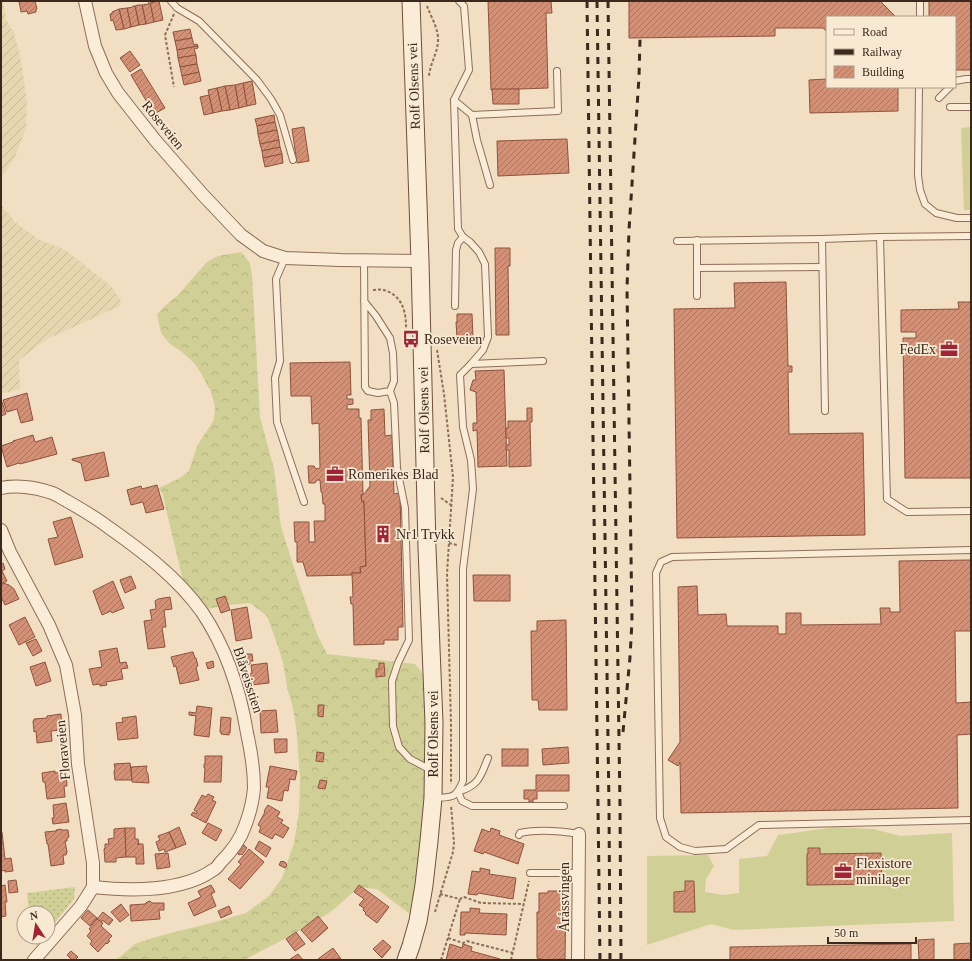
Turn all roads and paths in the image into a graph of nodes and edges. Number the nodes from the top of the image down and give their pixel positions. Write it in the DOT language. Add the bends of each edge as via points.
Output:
graph roads {
  1 [pos="85,1"];
  2 [pos="88,1"];
  3 [pos="171,1"];
  4 [pos="411,1"];
  5 [pos="426,1"];
  6 [pos="459,1"];
  7 [pos="920,1"];
  8 [pos="176,8"];
  9 [pos="920,16"];
  10 [pos="557,71"];
  11 [pos="429,78"];
  12 [pos="971,79"];
  13 [pos="956,81"];
  14 [pos="174,86"];
  15 [pos="919,88"];
  16 [pos="949,88"];
  17 [pos="939,98"];
  18 [pos="454,100"];
  19 [pos="950,107"];
  20 [pos="971,107"];
  21 [pos="472,115"];
  22 [pos="293,160"];
  23 [pos="490,185"];
  24 [pos="971,218"];
  25 [pos="971,236"];
  26 [pos="463,237"];
  27 [pos="880,237"];
  28 [pos="822,239"];
  29 [pos="696,240"];
  30 [pos="677,241"];
  31 [pos="285,258"];
  32 [pos="364,260"];
  33 [pos="420,261"];
  34 [pos="822,267"];
  35 [pos="697,268"];
  36 [pos="364,290"];
  37 [pos="697,296"];
  38 [pos="364,301"];
  39 [pos="455,306"];
  40 [pos="407,343"];
  41 [pos="437,348"];
  42 [pos="543,361"];
  43 [pos="471,364"];
  44 [pos="390,391"];
  45 [pos="825,411"];
  46 [pos="1,488"];
  47 [pos="440,498"];
  48 [pos="304,502"];
  49 [pos="451,505"];
  50 [pos="971,511"];
  51 [pos="1,530"];
  52 [pos="466,547"];
  53 [pos="473,548"];
  54 [pos="971,550"];
  55 [pos="488,758"];
  56 [pos="434,772"];
  57 [pos="458,792"];
  58 [pos="433,798"];
  59 [pos="451,798"];
  60 [pos="564,806"];
  61 [pos="971,820"];
  62 [pos="579,834"];
  63 [pos="519,836"];
  64 [pos="530,873"];
  65 [pos="579,873"];
  66 [pos="93,887"];
  67 [pos="440,894"];
  68 [pos="460,899"];
  69 [pos="524,904"];
  70 [pos="434,916"];
  71 [pos="448,938"];
  72 [pos="513,953"];
  73 [pos="34,960"];
  74 [pos="406,960"];
  75 [pos="441,960"];
  76 [pos="511,960"];
  77 [pos="578,960"];
  1 -- 2 [label="lane"];
  1 -- 31 [label="street, Roseveien" via="95,46 118,93 155,140 241,235 264,251"];
  3 -- 8 [label="lane"];
  4 -- 33 [label="main road, Rolf Olsens vei"];
  5 -- 11 [label="path" via="438,34"];
  6 -- 18 [label="lane" via="464,6 469,70"];
  7 -- 9 [label="lane"];
  8 -- 14 [label="path" via="164,36"];
  8 -- 22 [label="lane" via="199,21 257,80 280,115"];
  10 -- 21 [label="lane" via="558,111"];
  12 -- 13 [label="lane"];
  15 -- 24 [label="lane" via="918,175 925,204 936,213"];
  16 -- 17 [label="lane"];
  18 -- 21 [label="lane"];
  18 -- 26 [label="lane" via="458,229"];
  19 -- 20 [label="lane"];
  21 -- 23 [label="lane"];
  25 -- 27 [label="lane"];
  26 -- 39 [label="lane" via="456,250"];
  26 -- 43 [label="lane" via="479,252 485,264 488,337 483,350"];
  27 -- 28 [label="lane"];
  27 -- 50 [label="lane" via="887,499 907,512"];
  28 -- 29 [label="lane"];
  28 -- 34 [label="lane"];
  29 -- 30 [label="lane"];
  29 -- 35 [label="lane"];
  31 -- 32 [label="street, Roseveien"];
  31 -- 48 [label="lane" via="276,279 280,361 275,378 276,422"];
  32 -- 33 [label="street, Roseveien"];
  32 -- 36 [label="lane"];
  33 -- 56 [label="main road, Rolf Olsens vei"];
  34 -- 35 [label="lane"];
  34 -- 45 [label="lane"];
  35 -- 37 [label="lane"];
  36 -- 38 [label="lane"];
  36 -- 40 [label="path" via="382,290 397,298 405,314"];
  38 -- 44 [label="lane" via="390,338 394,381"];
  38 -- 44 [label="lane" via="365,386 368,392"];
  41 -- 49 [label="path" via="452,464"];
  42 -- 43 [label="lane"];
  43 -- 52 [label="lane" via="460,375 463,427 471,460 473,488"];
  44 -- 56 [label="lane" via="394,403 397,468 405,508 409,640 392,681 393,726 399,747 410,759"];
  46 -- 66 [label="street, Blåveisstien" via="34,488 51,492 94,517 152,559 175,580 201,611 227,657 240,699 252,758 254,789 242,834 231,852 214,870 191,881 162,888"];
  47 -- 49 [label="path"];
  49 -- 59 [label="path" via="447,574"];
  51 -- 66 [label="street, Floraveien" via="49,625 66,665 75,715 78,764 93,863"];
  52 -- 53 [label="lane"];
  52 -- 57 [label="lane" via="463,569 463,781"];
  54 -- 61 [label="lane" via="672,557 661,562 656,573 660,818 666,837 680,847 695,851 726,849 759,825"];
  55 -- 57 [label="lane" via="480,779 468,789"];
  56 -- 58 [label="main road, Rolf Olsens vei"];
  57 -- 59 [label="lane"];
  57 -- 60 [label="lane" via="462,801 472,806"];
  58 -- 59 [label="lane"];
  58 -- 74 [label="main road, Rolf Olsens vei" via="418,921"];
  59 -- 67 [label="path" via="453,852"];
  62 -- 63 [label="lane" via="529,831 520,833"];
  62 -- 65 [label="street, Åråssvingen"];
  64 -- 65 [label="lane"];
  64 -- 69 [label="path"];
  65 -- 77 [label="street, Åråssvingen"];
  66 -- 73 [label="street" via="81,906"];
  67 -- 68 [label="path"];
  67 -- 70 [label="path"];
  68 -- 69 [label="path" via="464,897 481,903"];
  68 -- 71 [label="path"];
  69 -- 72 [label="path"];
  71 -- 72 [label="path"];
  71 -- 75 [label="path"];
  72 -- 76 [label="path"];
}
